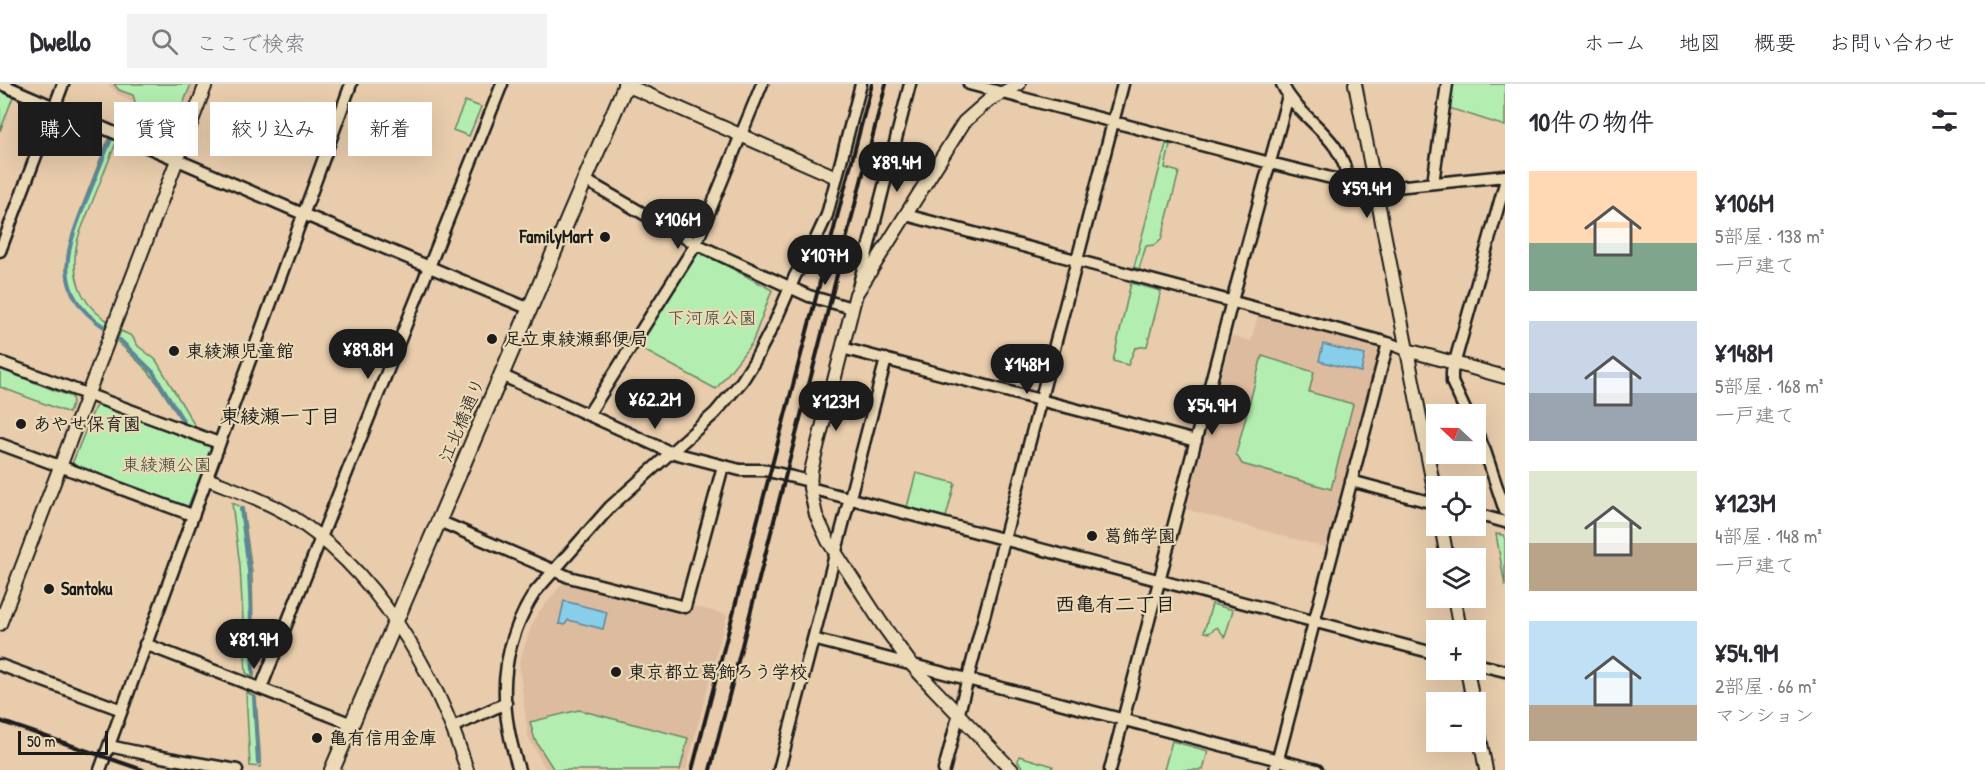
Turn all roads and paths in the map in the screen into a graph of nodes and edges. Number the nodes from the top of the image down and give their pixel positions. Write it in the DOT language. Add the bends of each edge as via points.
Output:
graph roads {
  1 [pos="1,84"];
  2 [pos="63,84"];
  3 [pos="206,84"];
  4 [pos="351,84"];
  5 [pos="502,84"];
  6 [pos="625,84"];
  7 [pos="762,84"];
  8 [pos="861,84"];
  9 [pos="910,84"];
  10 [pos="969,84"];
  11 [pos="1123,84"];
  12 [pos="1282,84"];
  13 [pos="1355,84"];
  14 [pos="1447,84"];
  15 [pos="1016,85"];
  16 [pos="1001,93"];
  17 [pos="1288,96"];
  18 [pos="42,102"];
  19 [pos="56,102"];
  20 [pos="1114,122"];
  21 [pos="102,128"];
  22 [pos="741,135"];
  23 [pos="36,156"];
  24 [pos="178,160"];
  25 [pos="1270,163"];
  26 [pos="1505,176"];
  27 [pos="836,177"];
  28 [pos="585,180"];
  29 [pos="1348,182"];
  30 [pos="1433,183"];
  31 [pos="1505,183"];
  32 [pos="1376,189"];
  33 [pos="303,214"];
  34 [pos="906,215"];
  35 [pos="696,244"];
  36 [pos="0,251"];
  37 [pos="1077,261"];
  38 [pos="428,267"];
  39 [pos="790,287"];
  40 [pos="856,294"];
  41 [pos="1232,301"];
  42 [pos="852,308"];
  43 [pos="530,309"];
  44 [pos="1388,343"];
  45 [pos="842,348"];
  46 [pos="1407,350"];
  47 [pos="886,359"];
  48 [pos="0,362"];
  49 [pos="1454,363"];
  50 [pos="501,375"];
  51 [pos="1505,377"];
  52 [pos="87,395"];
  53 [pos="1041,400"];
  54 [pos="1462,404"];
  55 [pos="588,415"];
  56 [pos="1196,441"];
  57 [pos="219,443"];
  58 [pos="0,444"];
  59 [pos="670,452"];
  60 [pos="1486,454"];
  61 [pos="723,466"];
  62 [pos="60,468"];
  63 [pos="1432,476"];
  64 [pos="209,479"];
  65 [pos="1351,482"];
  66 [pos="809,485"];
  67 [pos="850,499"];
  68 [pos="1426,501"];
  69 [pos="1505,511"];
  70 [pos="192,515"];
  71 [pos="1486,517"];
  72 [pos="439,521"];
  73 [pos="1505,522"];
  74 [pos="321,538"];
  75 [pos="1004,539"];
  76 [pos="835,554"];
  77 [pos="554,571"];
  78 [pos="1160,580"];
  79 [pos="1315,621"];
  80 [pos="396,622"];
  81 [pos="0,624"];
  82 [pos="813,639"];
  83 [pos="145,644"];
  84 [pos="1426,651"];
  85 [pos="911,664"];
  86 [pos="0,665"];
  87 [pos="1486,666"];
  88 [pos="1505,671"];
  89 [pos="969,678"];
  90 [pos="261,688"];
  91 [pos="506,703"];
  92 [pos="122,710"];
  93 [pos="959,714"];
  94 [pos="1124,719"];
  95 [pos="352,723"];
  96 [pos="453,727"];
  97 [pos="108,746"];
  98 [pos="1483,752"];
  99 [pos="1277,765"];
  100 [pos="195,766"];
  101 [pos="100,770"];
  102 [pos="237,770"];
  103 [pos="332,770"];
  104 [pos="467,770"];
  105 [pos="519,770"];
  106 [pos="779,770"];
  107 [pos="944,770"];
  108 [pos="1012,770"];
  109 [pos="1110,770"];
  110 [pos="1317,770"];
  111 [pos="1486,770"];
  1 -- 18 [label="street"];
  2 -- 19 [label="street"];
  3 -- 24 [label="street"];
  4 -- 33 [label="street"];
  5 -- 38 [label="street"];
  6 -- 22 [label="street"];
  6 -- 28 [label="main road, 江北橋通り"];
  7 -- 22 [label="street"];
  8 -- 27 [label="street"];
  9 -- 40 [label="street"];
  10 -- 16 [label="street"];
  11 -- 20 [label="street"];
  12 -- 17 [label="street"];
  13 -- 32 [label="street"];
  14 -- 30 [label="street"];
  15 -- 16 [label="street"];
  16 -- 20 [label="street"];
  16 -- 34 [label="street" via="964,122"];
  17 -- 25 [label="street"];
  17 -- 29 [label="street" via="1332,141 1346,166"];
  20 -- 25 [label="street"];
  20 -- 37 [label="street"];
  21 -- 24 [label="street"];
  22 -- 27 [label="street"];
  22 -- 35 [label="street"];
  23 -- 36 [label="street"];
  24 -- 33 [label="street"];
  24 -- 52 [label="street"];
  25 -- 29 [label="street"];
  25 -- 41 [label="street"];
  26 -- 30 [label="street"];
  27 -- 39 [label="street" via="827,215"];
  28 -- 35 [label="street"];
  28 -- 43 [label="main road, 江北橋通り"];
  29 -- 32 [label="street"];
  30 -- 32 [label="street"];
  31 -- 49 [label="street"];
  32 -- 46 [label="street"];
  33 -- 38 [label="street"];
  33 -- 57 [label="street"];
  34 -- 37 [label="street"];
  34 -- 40 [label="street"];
  35 -- 39 [label="street"];
  35 -- 55 [label="street"];
  37 -- 41 [label="street"];
  37 -- 53 [label="street"];
  38 -- 43 [label="street"];
  38 -- 74 [label="street"];
  39 -- 42 [label="street"];
  39 -- 59 [label="street" via="765,343 741,381 715,413"];
  40 -- 42 [label="street"];
  41 -- 44 [label="street"];
  41 -- 56 [label="street"];
  42 -- 45 [label="street"];
  43 -- 50 [label="main road, 江北橋通り"];
  44 -- 46 [label="street"];
  44 -- 65 [label="street"];
  45 -- 47 [label="street"];
  45 -- 66 [label="street"];
  46 -- 49 [label="street"];
  46 -- 63 [label="street"];
  47 -- 53 [label="street"];
  47 -- 67 [label="street"];
  48 -- 52 [label="street"];
  49 -- 51 [label="street"];
  49 -- 54 [label="street" via="1452,382"];
  50 -- 55 [label="street"];
  50 -- 72 [label="main road, 江北橋通り"];
  52 -- 57 [label="street"];
  52 -- 62 [label="street"];
  53 -- 56 [label="street"];
  53 -- 75 [label="street"];
  55 -- 59 [label="street"];
  56 -- 78 [label="street"];
  57 -- 64 [label="street"];
  58 -- 62 [label="street"];
  59 -- 61 [label="street"];
  59 -- 77 [label="street" via="610,507"];
  60 -- 69 [label="street"];
  61 -- 66 [label="street" via="764,470"];
  61 -- 77 [label="street" via="685,607"];
  62 -- 70 [label="street"];
  62 -- 81 [label="street"];
  64 -- 70 [label="street"];
  64 -- 74 [label="street" via="273,506"];
  65 -- 68 [label="street"];
  65 -- 79 [label="street"];
  66 -- 67 [label="street"];
  66 -- 76 [label="street" via="821,528"];
  67 -- 75 [label="street"];
  67 -- 76 [label="street"];
  70 -- 83 [label="street"];
  71 -- 73 [label="street"];
  72 -- 77 [label="street"];
  72 -- 80 [label="main road, 江北橋通り"];
  74 -- 80 [label="street" via="356,571"];
  74 -- 90 [label="street"];
  75 -- 78 [label="street"];
  75 -- 89 [label="street"];
  76 -- 82 [label="street"];
  76 -- 85 [label="street"];
  77 -- 91 [label="street" via="527,606 512,642 507,660"];
  78 -- 79 [label="street"];
  78 -- 94 [label="street"];
  79 -- 84 [label="street"];
  79 -- 99 [label="street"];
  80 -- 95 [label="main road, 江北橋通り"];
  80 -- 96 [label="street" via="435,687"];
  82 -- 85 [label="street"];
  82 -- 106 [label="street"];
  83 -- 90 [label="street"];
  83 -- 92 [label="street"];
  85 -- 89 [label="street"];
  85 -- 93 [label="street"];
  86 -- 92 [label="street"];
  87 -- 88 [label="street"];
  89 -- 93 [label="street"];
  89 -- 94 [label="street"];
  90 -- 95 [label="street"];
  91 -- 96 [label="street"];
  91 -- 105 [label="street" via="510,742"];
  92 -- 97 [label="street"];
  93 -- 107 [label="street"];
  93 -- 108 [label="street"];
  94 -- 99 [label="street"];
  94 -- 109 [label="street"];
  95 -- 103 [label="main road, 江北橋通り"];
  96 -- 104 [label="street"];
  97 -- 100 [label="street"];
  97 -- 101 [label="street"];
  98 -- 111 [label="street"];
  99 -- 110 [label="street"];
  100 -- 102 [label="street"];
}
